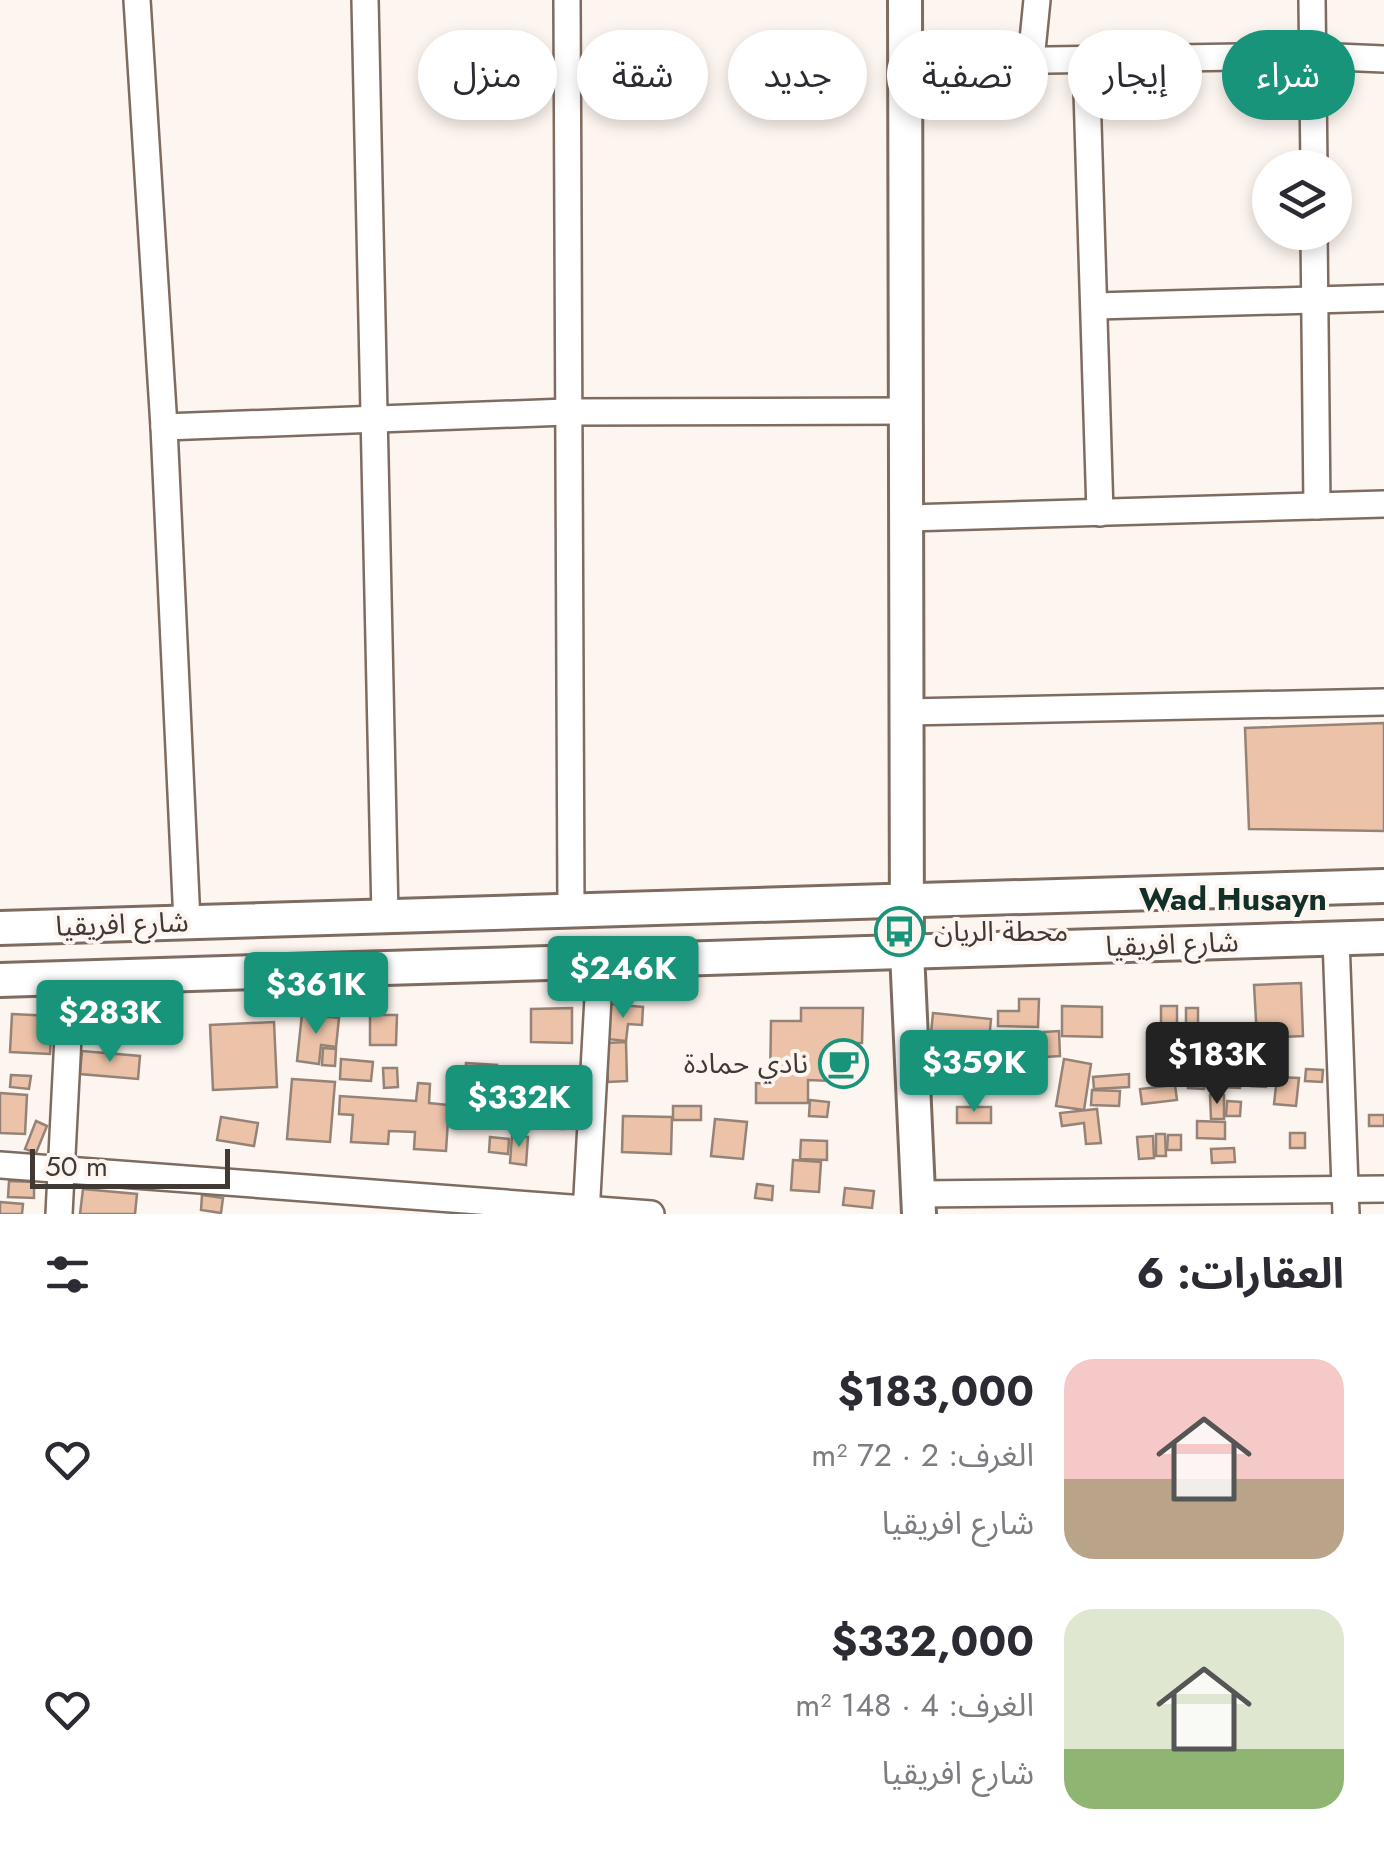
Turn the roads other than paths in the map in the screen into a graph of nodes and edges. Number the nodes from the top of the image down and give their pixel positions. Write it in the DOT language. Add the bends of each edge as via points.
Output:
graph roads {
  1 [pos="137,0"];
  2 [pos="366,0"];
  3 [pos="567,0"];
  4 [pos="905,0"];
  5 [pos="1037,0"];
  6 [pos="1312,0"];
  7 [pos="905,30"];
  8 [pos="1034,30"];
  9 [pos="1312,30"];
  10 [pos="1355,58"];
  11 [pos="1384,59"];
  12 [pos="905,120"];
  13 [pos="1088,120"];
  14 [pos="1313,120"];
  15 [pos="1314,150"];
  16 [pos="1314,250"];
  17 [pos="1384,298"];
  18 [pos="1315,301"];
  19 [pos="1096,306"];
  20 [pos="566,412"];
  21 [pos="907,412"];
  22 [pos="372,421"];
  23 [pos="164,427"];
  24 [pos="1384,504"];
  25 [pos="1317,506"];
  26 [pos="1100,513"];
  27 [pos="908,518"];
  28 [pos="1384,702"];
  29 [pos="906,712"];
  30 [pos="1384,886"];
  31 [pos="909,900"];
  32 [pos="571,910"];
  33 [pos="385,916"];
  34 [pos="187,922"];
  35 [pos="0,928"];
  36 [pos="1384,937"];
  37 [pos="1336,939"];
  38 [pos="907,952"];
  39 [pos="600,962"];
  40 [pos="71,978"];
  41 [pos="0,980"];
  42 [pos="0,1165"];
  43 [pos="62,1168"];
  44 [pos="1384,1188"];
  45 [pos="1346,1202"];
  46 [pos="918,1204"];
  47 [pos="586,1211"];
  48 [pos="59,1214"];
  49 [pos="651,1214"];
  1 -- 23 [label="street"];
  2 -- 22 [label="street"];
  3 -- 20 [label="street"];
  4 -- 7 [label="street"];
  5 -- 8 [label="street"];
  6 -- 9 [label="street"];
  10 -- 11 [label="street"];
  12 -- 21 [label="street"];
  13 -- 19 [label="street"];
  14 -- 15 [label="street"];
  16 -- 18 [label="street"];
  17 -- 18 [label="street"];
  18 -- 19 [label="street"];
  18 -- 25 [label="street"];
  19 -- 26 [label="street"];
  20 -- 21 [label="street"];
  20 -- 22 [label="street"];
  20 -- 32 [label="street"];
  21 -- 27 [label="street"];
  22 -- 23 [label="street"];
  22 -- 33 [label="street"];
  23 -- 34 [label="street"];
  24 -- 25 [label="street"];
  25 -- 26 [label="street"];
  26 -- 27 [label="street"];
  27 -- 29 [label="street"];
  28 -- 29 [label="street"];
  29 -- 31 [label="street"];
  30 -- 31 [label="street, شارع افريقيا"];
  31 -- 32 [label="street, شارع افريقيا"];
  31 -- 38 [label="street"];
  32 -- 33 [label="street, شارع افريقيا"];
  33 -- 34 [label="street, شارع افريقيا"];
  34 -- 35 [label="street, شارع افريقيا"];
  36 -- 37 [label="street, شارع افريقيا"];
  37 -- 38 [label="street, شارع افريقيا"];
  37 -- 45 [label="street"];
  38 -- 39 [label="street, شارع افريقيا"];
  38 -- 46 [label="street"];
  39 -- 40 [label="street, شارع افريقيا"];
  39 -- 47 [label="street"];
  40 -- 41 [label="street, شارع افريقيا"];
  40 -- 43 [label="street"];
  42 -- 43 [label="street"];
  43 -- 47 [label="street"];
  43 -- 48 [label="street"];
  44 -- 45 [label="street"];
  45 -- 46 [label="street"];
  47 -- 49 [label="street"];
}
